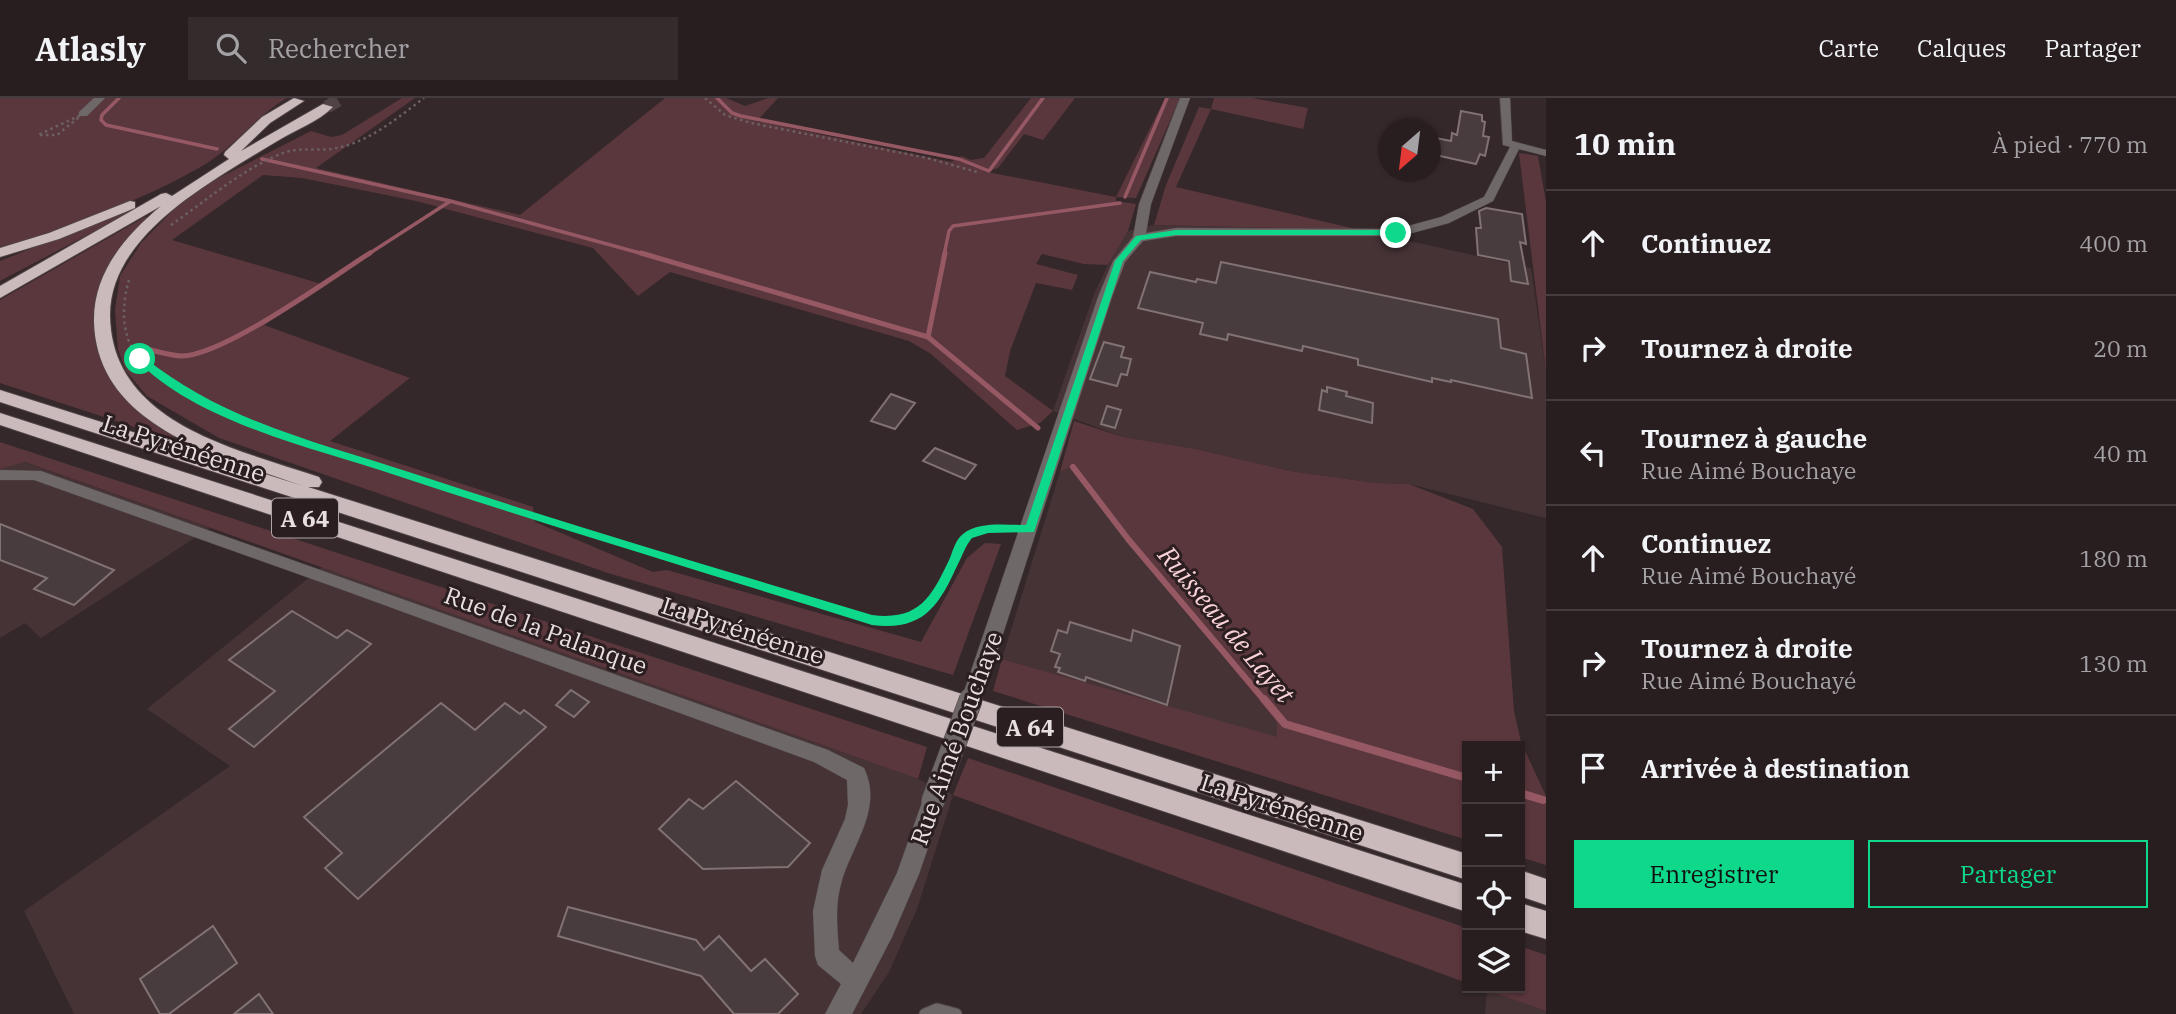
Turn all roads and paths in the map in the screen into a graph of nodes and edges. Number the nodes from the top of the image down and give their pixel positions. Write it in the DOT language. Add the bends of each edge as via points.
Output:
graph roads {
  1 [pos="100,98"];
  2 [pos="424,98"];
  3 [pos="705,98"];
  4 [pos="1185,98"];
  5 [pos="1505,98"];
  6 [pos="298,101"];
  7 [pos="327,107"];
  8 [pos="83,114"];
  9 [pos="1516,147"];
  10 [pos="1546,153"];
  11 [pos="218,168"];
  12 [pos="977,172"];
  13 [pos="165,230"];
  14 [pos="1139,238"];
  15 [pos="0,253"];
  16 [pos="130,277"];
  17 [pos="0,293"];
  18 [pos="0,396"];
  19 [pos="0,419"];
  20 [pos="0,475"];
  21 [pos="360,512"];
  22 [pos="1030,529"];
  23 [pos="1462,865"];
  24 [pos="1525,885"];
  25 [pos="1546,892"];
  26 [pos="1462,897"];
  27 [pos="1525,918"];
  28 [pos="1546,925"];
  29 [pos="855,981"];
  30 [pos="838,1014"];
  31 [pos="925,1014"];
  32 [pos="956,1014"];
  1 -- 8 [label="street"];
  2 -- 13 [label="path" via="352,144 294,149 274,158"];
  3 -- 12 [label="path" via="725,115 751,123"];
  4 -- 14 [label="street" via="1145,204"];
  5 -- 9 [label="street" via="1507,142"];
  6 -- 11 [label="highway" via="266,120"];
  7 -- 11 [label="highway"];
  8 -- 8 [label="path" via="49,128 38,135 57,136"];
  9 -- 10 [label="street"];
  9 -- 14 [label="street" via="1489,199 1445,220 1396,233 1176,232"];
  11 -- 15 [label="highway"];
  11 -- 17 [label="highway"];
  11 -- 21 [label="highway" via="157,217 110,274 101,309 104,345 120,383 162,419 213,445 346,496"];
  14 -- 22 [label="street, Rue Aimé Bouchaye" via="1119,261"];
  16 -- 22 [label="path" via="125,321 134,351 165,379 214,408 478,499 872,620 904,619 924,610 938,596 968,535 988,529"];
  18 -- 21 [label="highway, La Pyrénéenne / A 64"];
  19 -- 26 [label="highway, La Pyrénéenne / A 64"];
  20 -- 29 [label="street, Rue de la Palanque" via="35,475 310,571 821,756 857,775 861,791 858,818 829,885 825,927 827,956"];
  21 -- 23 [label="highway, La Pyrénéenne / A 64"];
  22 -- 29 [label="street, Rue Aimé Bouchaye, bridge" via="908,874"];
  24 -- 25 [label="highway"];
  27 -- 28 [label="highway"];
  29 -- 30 [label="street, Rue Aimé Bouchaye"];
  31 -- 32 [label="lane" via="937,1009"];
}
